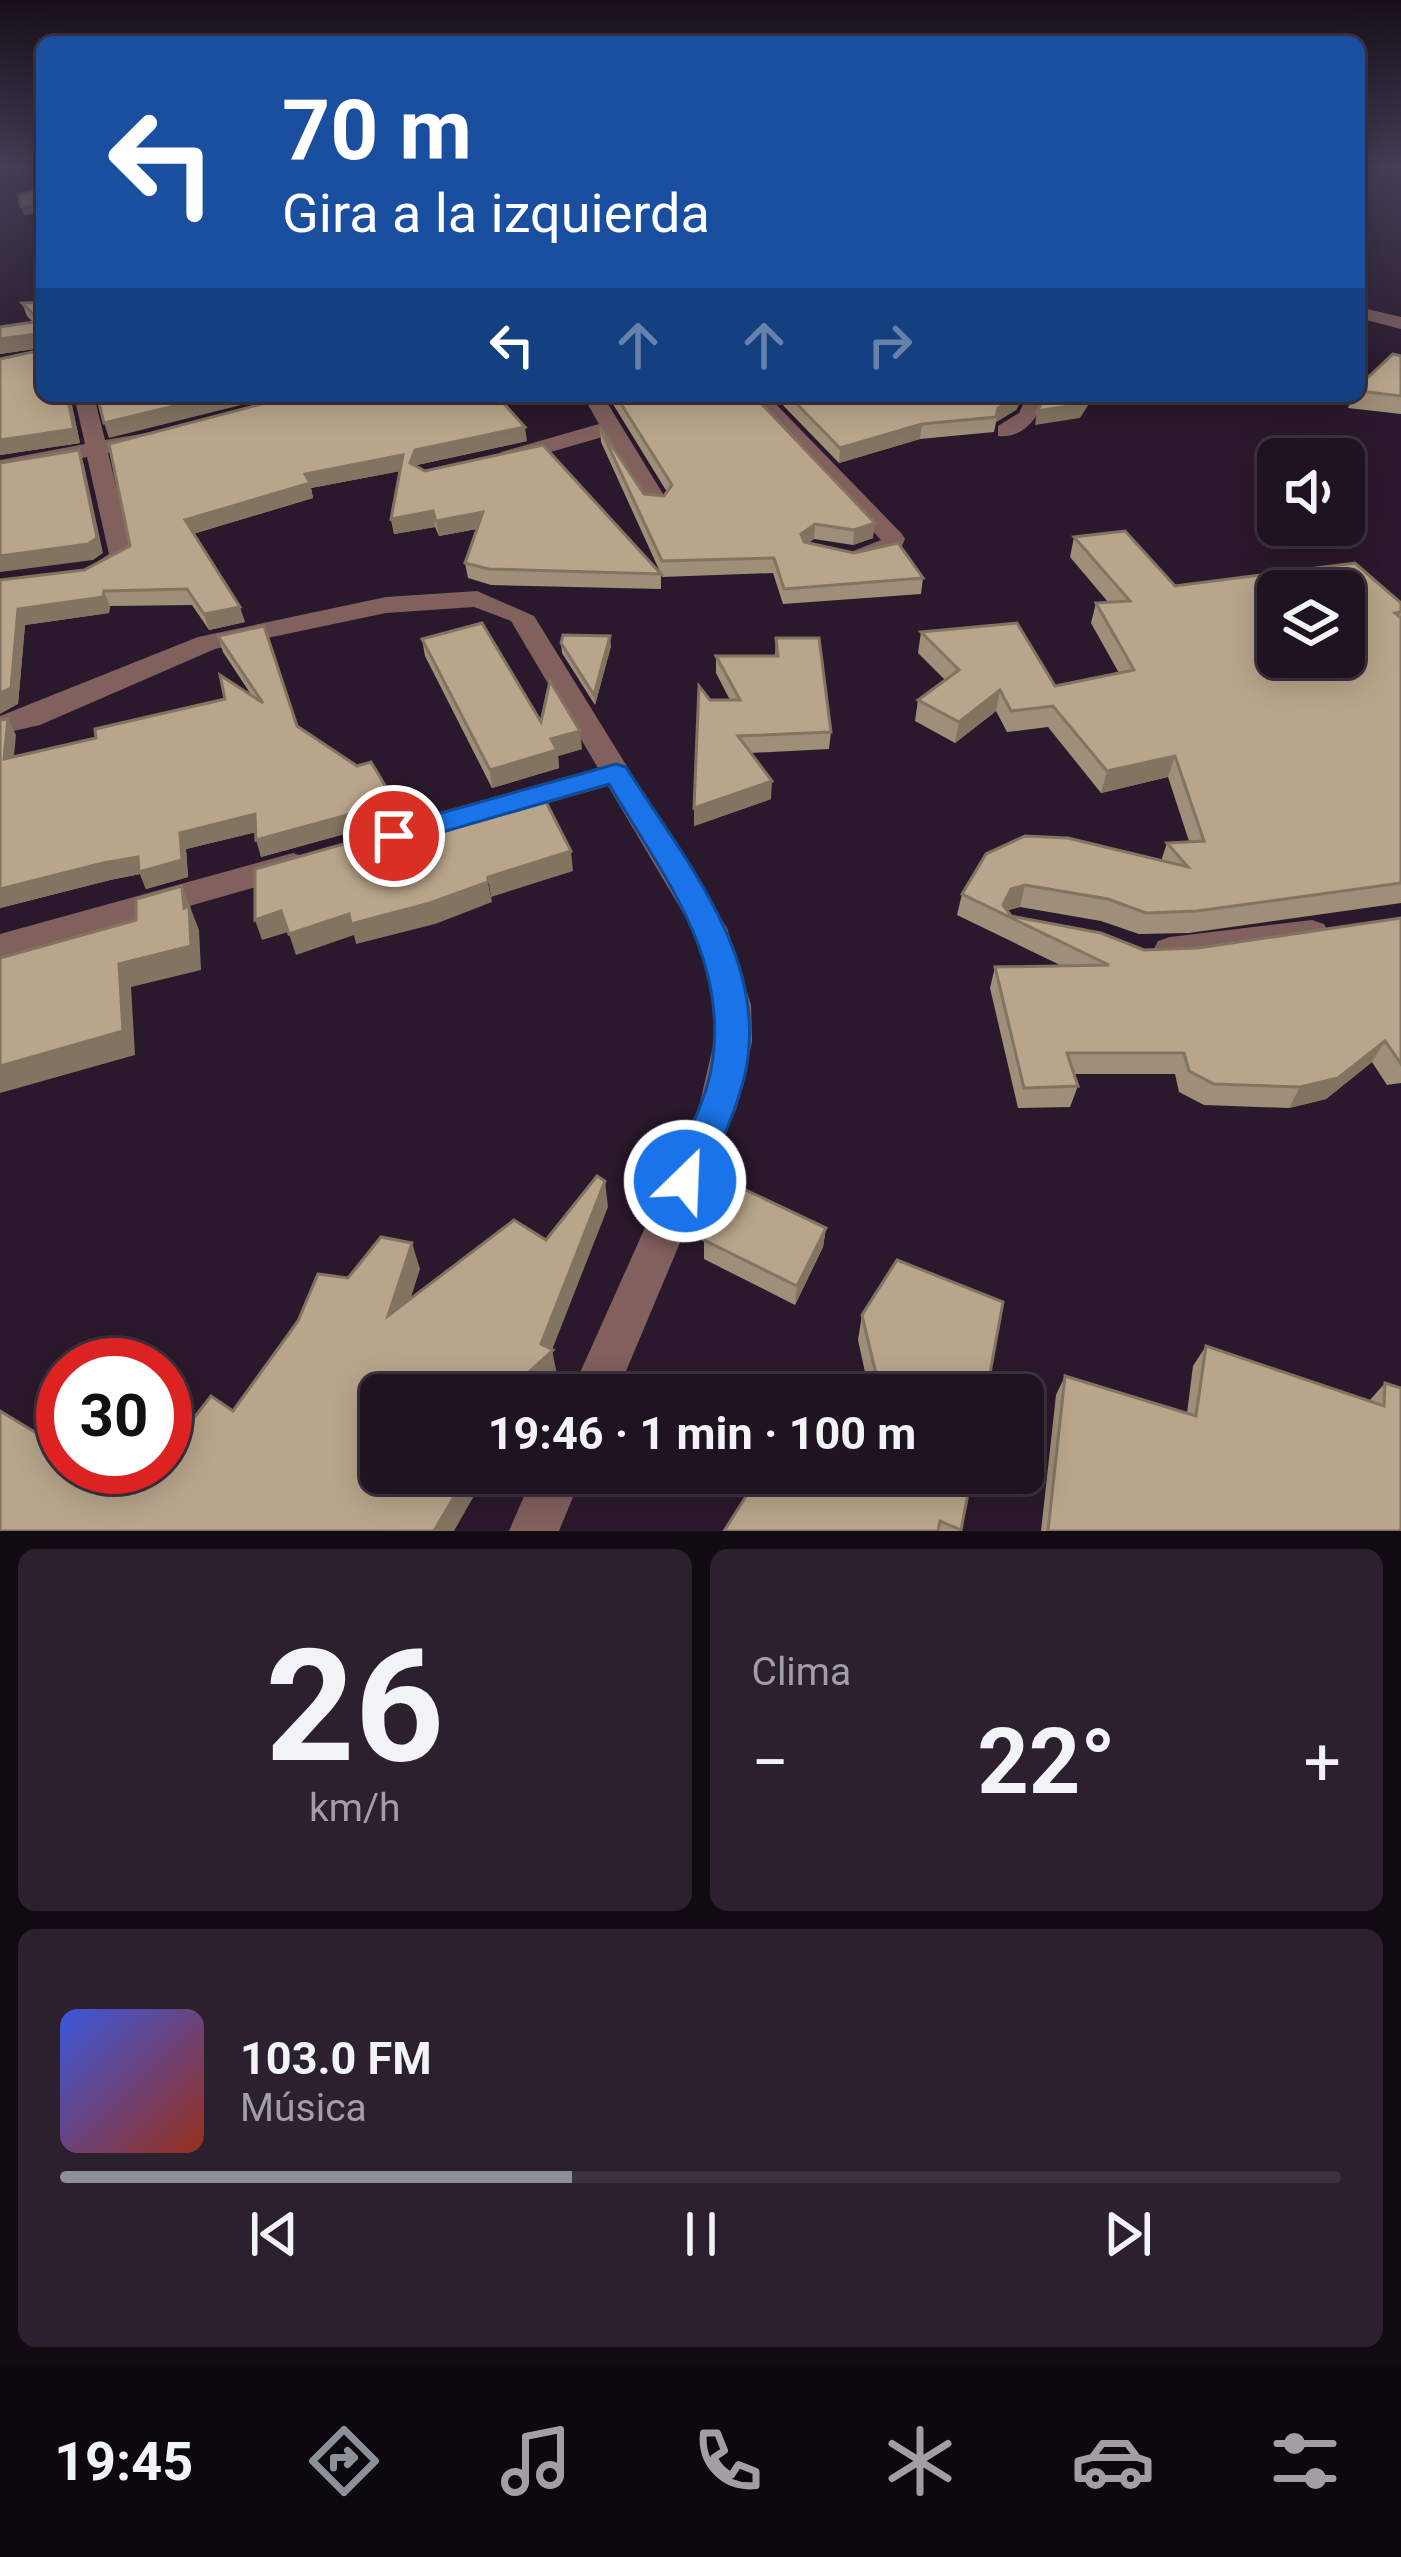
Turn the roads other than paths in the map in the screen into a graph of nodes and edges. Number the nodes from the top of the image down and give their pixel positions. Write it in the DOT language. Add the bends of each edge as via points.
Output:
graph roads {
  1 [pos="1365,314"];
  2 [pos="1401,323"];
  3 [pos="85,402"];
  4 [pos="596,402"];
  5 [pos="763,402"];
  6 [pos="1034,402"];
  7 [pos="610,428"];
  8 [pos="1006,431"];
  9 [pos="164,435"];
  10 [pos="96,452"];
  11 [pos="491,461"];
  12 [pos="0,467"];
  13 [pos="656,502"];
  14 [pos="829,555"];
  15 [pos="67,576"];
  16 [pos="0,725"];
  17 [pos="616,773"];
  18 [pos="1346,929"];
  19 [pos="0,947"];
  20 [pos="1136,952"];
  21 [pos="601,1374"];
  22 [pos="550,1494"];
  23 [pos="534,1531"];
  1 -- 2 [label="street"];
  3 -- 10 [label="street"];
  4 -- 7 [label="street"];
  5 -- 14 [label="street" via="892,538 890,548 871,556"];
  6 -- 8 [label="street"];
  7 -- 11 [label="street"];
  7 -- 13 [label="street"];
  9 -- 10 [label="street"];
  10 -- 12 [label="street"];
  10 -- 15 [label="street" via="121,558"];
  16 -- 17 [label="street" via="207,643 386,605 477,599 520,616"];
  17 -- 19 [label="street"];
  17 -- 21 [label="street" via="715,937 734,1005 718,1106"];
  18 -- 20 [label="street"];
  22 -- 23 [label="street"];
}
